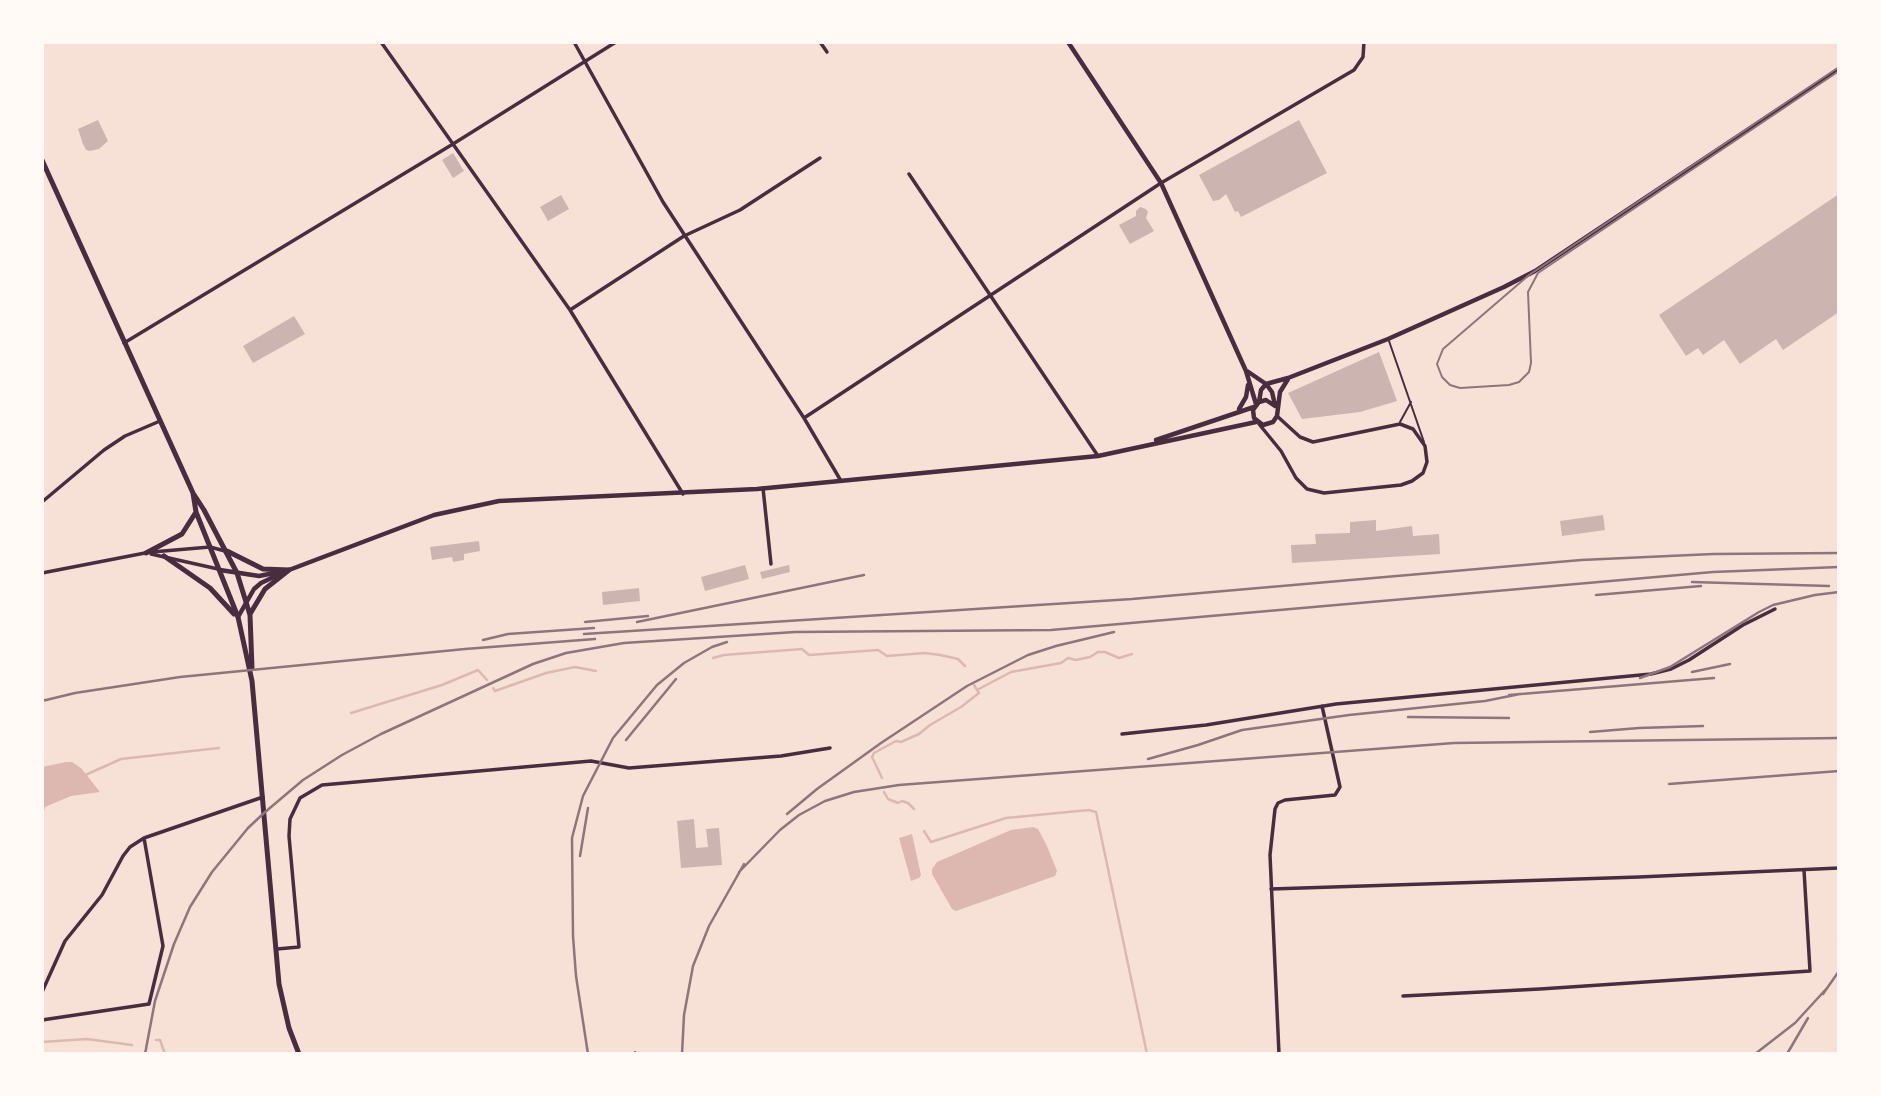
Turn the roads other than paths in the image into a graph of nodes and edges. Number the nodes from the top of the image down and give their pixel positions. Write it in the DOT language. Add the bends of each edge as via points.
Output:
graph roads {
  1 [pos="381,42"];
  2 [pos="574,42"];
  3 [pos="616,42"];
  4 [pos="820,42"];
  5 [pos="1068,42"];
  6 [pos="1364,42"];
  7 [pos="827,52"];
  8 [pos="587,62"];
  9 [pos="1839,69"];
  10 [pos="453,144"];
  11 [pos="820,158"];
  12 [pos="42,160"];
  13 [pos="909,174"];
  14 [pos="1161,183"];
  15 [pos="684,236"];
  16 [pos="992,295"];
  17 [pos="570,310"];
  18 [pos="1388,339"];
  19 [pos="124,343"];
  20 [pos="1246,371"];
  21 [pos="1288,378"];
  22 [pos="1266,384"];
  23 [pos="1411,401"];
  24 [pos="1256,404"];
  25 [pos="1238,411"];
  26 [pos="1276,411"];
  27 [pos="804,418"];
  28 [pos="160,421"];
  29 [pos="1258,423"];
  30 [pos="1400,424"];
  31 [pos="1142,446"];
  32 [pos="1425,446"];
  33 [pos="1098,456"];
  34 [pos="842,483"];
  35 [pos="763,488"];
  36 [pos="193,493"];
  37 [pos="684,494"];
  38 [pos="42,502"];
  39 [pos="196,512"];
  40 [pos="210,547"];
  41 [pos="227,551"];
  42 [pos="146,553"];
  43 [pos="164,556"];
  44 [pos="772,564"];
  45 [pos="220,570"];
  46 [pos="289,570"];
  47 [pos="42,573"];
  48 [pos="237,573"];
  49 [pos="246,599"];
  50 [pos="1775,608"];
  51 [pos="250,615"];
  52 [pos="238,617"];
  53 [pos="252,681"];
  54 [pos="1322,706"];
  55 [pos="1122,734"];
  56 [pos="830,748"];
  57 [pos="263,797"];
  58 [pos="144,838"];
  59 [pos="1839,868"];
  60 [pos="1804,870"];
  61 [pos="1271,889"];
  62 [pos="275,949"];
  63 [pos="42,992"];
  64 [pos="1403,996"];
  65 [pos="42,1020"];
  66 [pos="299,1054"];
  67 [pos="1279,1054"];
  1 -- 10 [label="street"];
  2 -- 8 [label="street"];
  3 -- 8 [label="street"];
  4 -- 7 [label="street"];
  5 -- 14 [label="main road"];
  6 -- 14 [label="street" via="1363,57 1354,70"];
  8 -- 10 [label="street"];
  8 -- 15 [label="street"];
  9 -- 18 [label="main road" via="1540,268"];
  10 -- 17 [label="street"];
  10 -- 19 [label="street"];
  11 -- 15 [label="street" via="740,210"];
  12 -- 19 [label="main road"];
  13 -- 16 [label="street"];
  14 -- 16 [label="street"];
  14 -- 20 [label="main road"];
  15 -- 17 [label="street"];
  15 -- 27 [label="street"];
  16 -- 27 [label="street"];
  16 -- 33 [label="street"];
  17 -- 37 [label="street"];
  18 -- 21 [label="main road"];
  18 -- 23 [label="lane"];
  19 -- 28 [label="main road"];
  20 -- 22 [label="main road"];
  20 -- 24 [label="main road"];
  20 -- 25 [label="main road" via="1248,389"];
  21 -- 22 [label="main road"];
  21 -- 26 [label="main road"];
  22 -- 24 [label="main road"];
  22 -- 26 [label="main road"];
  23 -- 30 [label="lane"];
  23 -- 32 [label="lane"];
  24 -- 25 [label="main road"];
  24 -- 26 [label="main road" via="1266,400"];
  24 -- 29 [label="main road" via="1252,414"];
  25 -- 31 [label="main road"];
  26 -- 29 [label="main road" via="1270,424"];
  26 -- 30 [label="street" via="1300,437 1313,442"];
  27 -- 34 [label="street"];
  28 -- 36 [label="main road"];
  28 -- 38 [label="street" via="104,450"];
  29 -- 31 [label="main road"];
  29 -- 32 [label="street" via="1296,478 1307,489 1324,493 1412,481 1423,473"];
  30 -- 32 [label="street" via="1413,429"];
  31 -- 33 [label="main road"];
  33 -- 34 [label="main road"];
  34 -- 35 [label="main road"];
  35 -- 37 [label="main road"];
  35 -- 44 [label="street"];
  36 -- 39 [label="main road"];
  36 -- 41 [label="main road"];
  37 -- 46 [label="main road" via="499,501 434,515"];
  39 -- 40 [label="main road"];
  39 -- 42 [label="main road" via="182,534"];
  40 -- 41 [label="street"];
  40 -- 42 [label="street"];
  40 -- 45 [label="main road"];
  41 -- 46 [label="main road" via="263,569"];
  41 -- 48 [label="main road"];
  42 -- 43 [label="street"];
  42 -- 47 [label="street"];
  43 -- 45 [label="street"];
  43 -- 52 [label="main road" via="211,588"];
  45 -- 48 [label="main road"];
  45 -- 52 [label="main road"];
  46 -- 48 [label="main road" via="259,576"];
  46 -- 49 [label="main road" via="261,583"];
  46 -- 51 [label="main road" via="265,589"];
  48 -- 49 [label="main road"];
  49 -- 51 [label="main road"];
  49 -- 52 [label="main road"];
  50 -- 54 [label="street" via="1689,660 1651,674"];
  51 -- 53 [label="main road"];
  52 -- 53 [label="main road"];
  53 -- 57 [label="main road"];
  54 -- 55 [label="street"];
  54 -- 61 [label="street" via="1340,787 1335,795 1278,803 1270,855"];
  56 -- 62 [label="street" via="629,768 591,761 322,785 300,798 290,819 299,947"];
  57 -- 58 [label="street"];
  57 -- 62 [label="main road"];
  58 -- 63 [label="street" via="126,851 102,895 69,933"];
  58 -- 65 [label="street" via="163,946 149,1004"];
  59 -- 60 [label="street"];
  60 -- 61 [label="street"];
  60 -- 64 [label="street" via="1810,971"];
  61 -- 67 [label="street"];
  62 -- 66 [label="main road" via="284,1011"];
}
